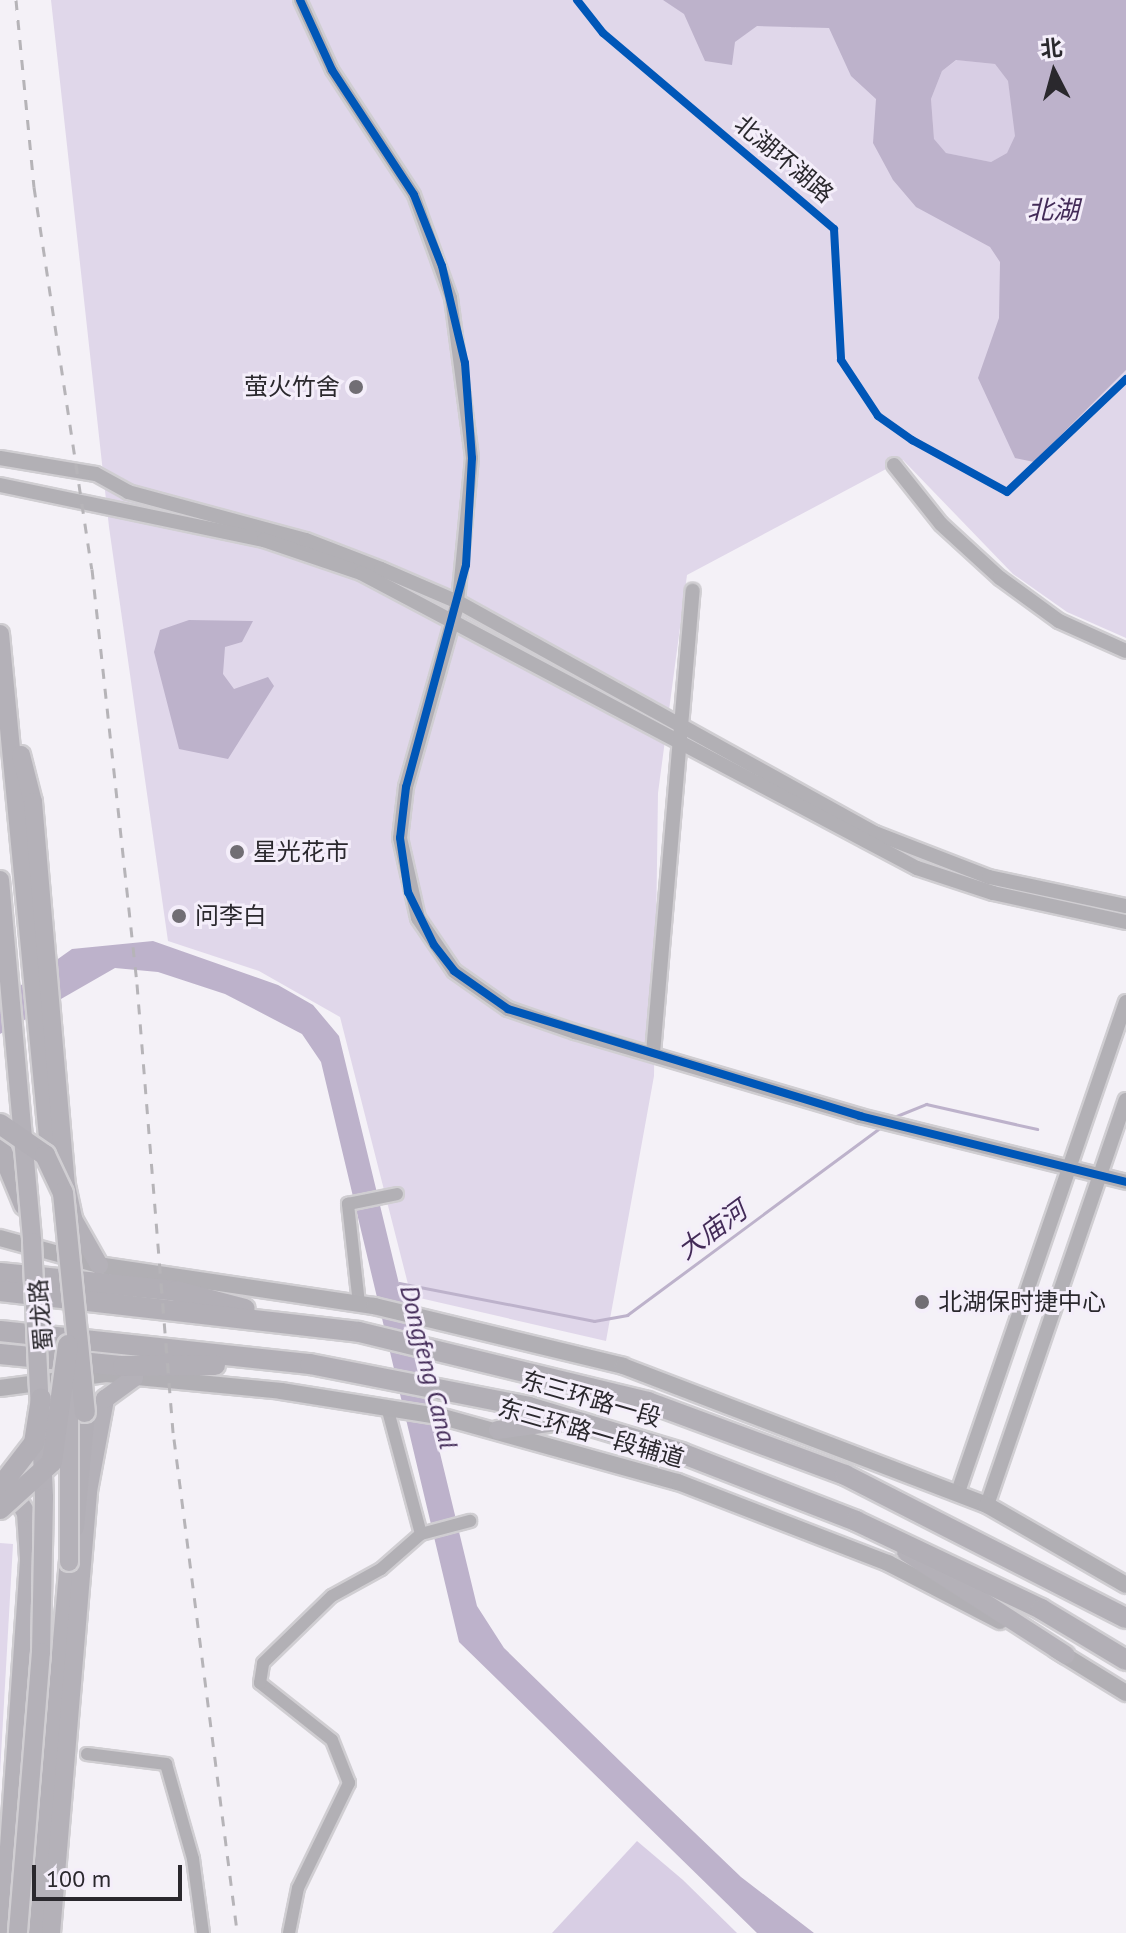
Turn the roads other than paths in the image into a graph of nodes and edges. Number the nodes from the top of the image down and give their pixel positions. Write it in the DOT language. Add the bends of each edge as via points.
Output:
graph roads {
  1 [pos="300,0"];
  2 [pos="0,458"];
  3 [pos="894,465"];
  4 [pos="0,485"];
  5 [pos="693,591"];
  6 [pos="456,609"];
  7 [pos="0,634"];
  8 [pos="1126,651"];
  9 [pos="6,694"];
  10 [pos="684,728"];
  11 [pos="682,743"];
  12 [pos="0,880"];
  13 [pos="1126,906"];
  14 [pos="1126,922"];
  15 [pos="1126,1002"];
  16 [pos="653,1053"];
  17 [pos="1126,1100"];
  18 [pos="0,1124"];
  19 [pos="0,1147"];
  20 [pos="1069,1168"];
  21 [pos="1101,1176"];
  22 [pos="1126,1182"];
  23 [pos="397,1194"];
  24 [pos="0,1238"];
  25 [pos="32,1242"];
  26 [pos="99,1265"];
  27 [pos="0,1273"];
  28 [pos="0,1291"];
  29 [pos="366,1305"];
  30 [pos="314,1327"];
  31 [pos="0,1331"];
  32 [pos="68,1345"];
  33 [pos="4,1354"];
  34 [pos="310,1364"];
  35 [pos="134,1378"];
  36 [pos="0,1388"];
  37 [pos="41,1399"];
  38 [pos="392,1408"];
  39 [pos="572,1420"];
  40 [pos="498,1430"];
  41 [pos="0,1475"];
  42 [pos="0,1487"];
  43 [pos="958,1492"];
  44 [pos="987,1505"];
  45 [pos="0,1509"];
  46 [pos="470,1521"];
  47 [pos="856,1521"];
  48 [pos="421,1534"];
  49 [pos="69,1562"];
  50 [pos="1126,1585"];
  51 [pos="1126,1618"];
  52 [pos="1066,1655"];
  53 [pos="1126,1660"];
  54 [pos="1126,1693"];
  55 [pos="87,1754"];
  56 [pos="3,1933"];
  57 [pos="18,1933"];
  58 [pos="37,1933"];
  59 [pos="51,1933"];
  60 [pos="203,1933"];
  61 [pos="289,1933"];
  1 -- 6 [label="street" via="332,70 414,195 451,298 472,458"];
  2 -- 6 [label="street" via="96,474 128,492 306,540"];
  3 -- 8 [label="street" via="941,524 1000,578 1059,621"];
  4 -- 6 [label="street" via="264,540"];
  5 -- 10 [label="street"];
  6 -- 10 [label="street"];
  6 -- 11 [label="street"];
  6 -- 16 [label="street" via="402,812 402,864 418,918 454,971 508,1009"];
  7 -- 9 [label="main road"];
  9 -- 26 [label="main road" via="33,802 66,1185 73,1219"];
  9 -- 32 [label="main road, 蜀龙路, bridge"];
  10 -- 11 [label="street"];
  10 -- 13 [label="street" via="922,852 989,877"];
  11 -- 14 [label="street" via="917,868"];
  11 -- 16 [label="street"];
  12 -- 25 [label="main road, 蜀龙路, bridge"];
  15 -- 20 [label="street"];
  16 -- 20 [label="street" via="860,1116"];
  17 -- 21 [label="street"];
  18 -- 49 [label="highway, bridge" via="45,1155 69,1221 85,1412"];
  19 -- 25 [label="highway, bridge" via="20,1186"];
  20 -- 21 [label="street"];
  20 -- 43 [label="street"];
  21 -- 22 [label="street"];
  21 -- 44 [label="street"];
  23 -- 29 [label="street" via="348,1204"];
  24 -- 26 [label="main road"];
  25 -- 37 [label="main road, 蜀龙路, bridge"];
  26 -- 29 [label="main road"];
  27 -- 30 [label="highway" via="176,1291"];
  28 -- 30 [label="highway, 东三环路一段"];
  29 -- 43 [label="main road" via="681,1385"];
  30 -- 51 [label="highway, 东三环路一段" via="436,1348 648,1402 845,1475"];
  31 -- 34 [label="highway, 东三环路一段"];
  32 -- 45 [label="highway, bridge" via="52,1462"];
  32 -- 49 [label="main road, 蜀龙路, bridge"];
  33 -- 34 [label="highway" via="123,1366"];
  34 -- 39 [label="highway, 东三环路一段" via="451,1390"];
  35 -- 36 [label="main road, 东三环路一段辅道"];
  35 -- 38 [label="main road, 东三环路一段辅道"];
  35 -- 59 [label="main road" via="105,1399 88,1491"];
  37 -- 42 [label="highway, bridge" via="34,1443"];
  37 -- 57 [label="main road, 蜀龙路, bridge" via="41,1652"];
  38 -- 40 [label="main road, 东三环路一段辅道"];
  38 -- 48 [label="street"];
  39 -- 40 [label="main road"];
  39 -- 47 [label="highway, 东三环路一段"];
  40 -- 52 [label="main road, 东三环路一段辅道" via="678,1482 888,1563"];
  41 -- 56 [label="main road" via="26,1513 29,1558"];
  43 -- 44 [label="main road"];
  44 -- 50 [label="main road"];
  46 -- 48 [label="street"];
  47 -- 52 [label="main road"];
  47 -- 53 [label="highway, 东三环路一段" via="1041,1609"];
  48 -- 61 [label="street" via="381,1569 332,1596 259,1674 268,1693 332,1740 349,1783 298,1888"];
  49 -- 58 [label="main road, 蜀龙路"];
  52 -- 54 [label="main road, 东三环路一段辅道"];
  55 -- 60 [label="street" via="166,1764 193,1859"];
}
